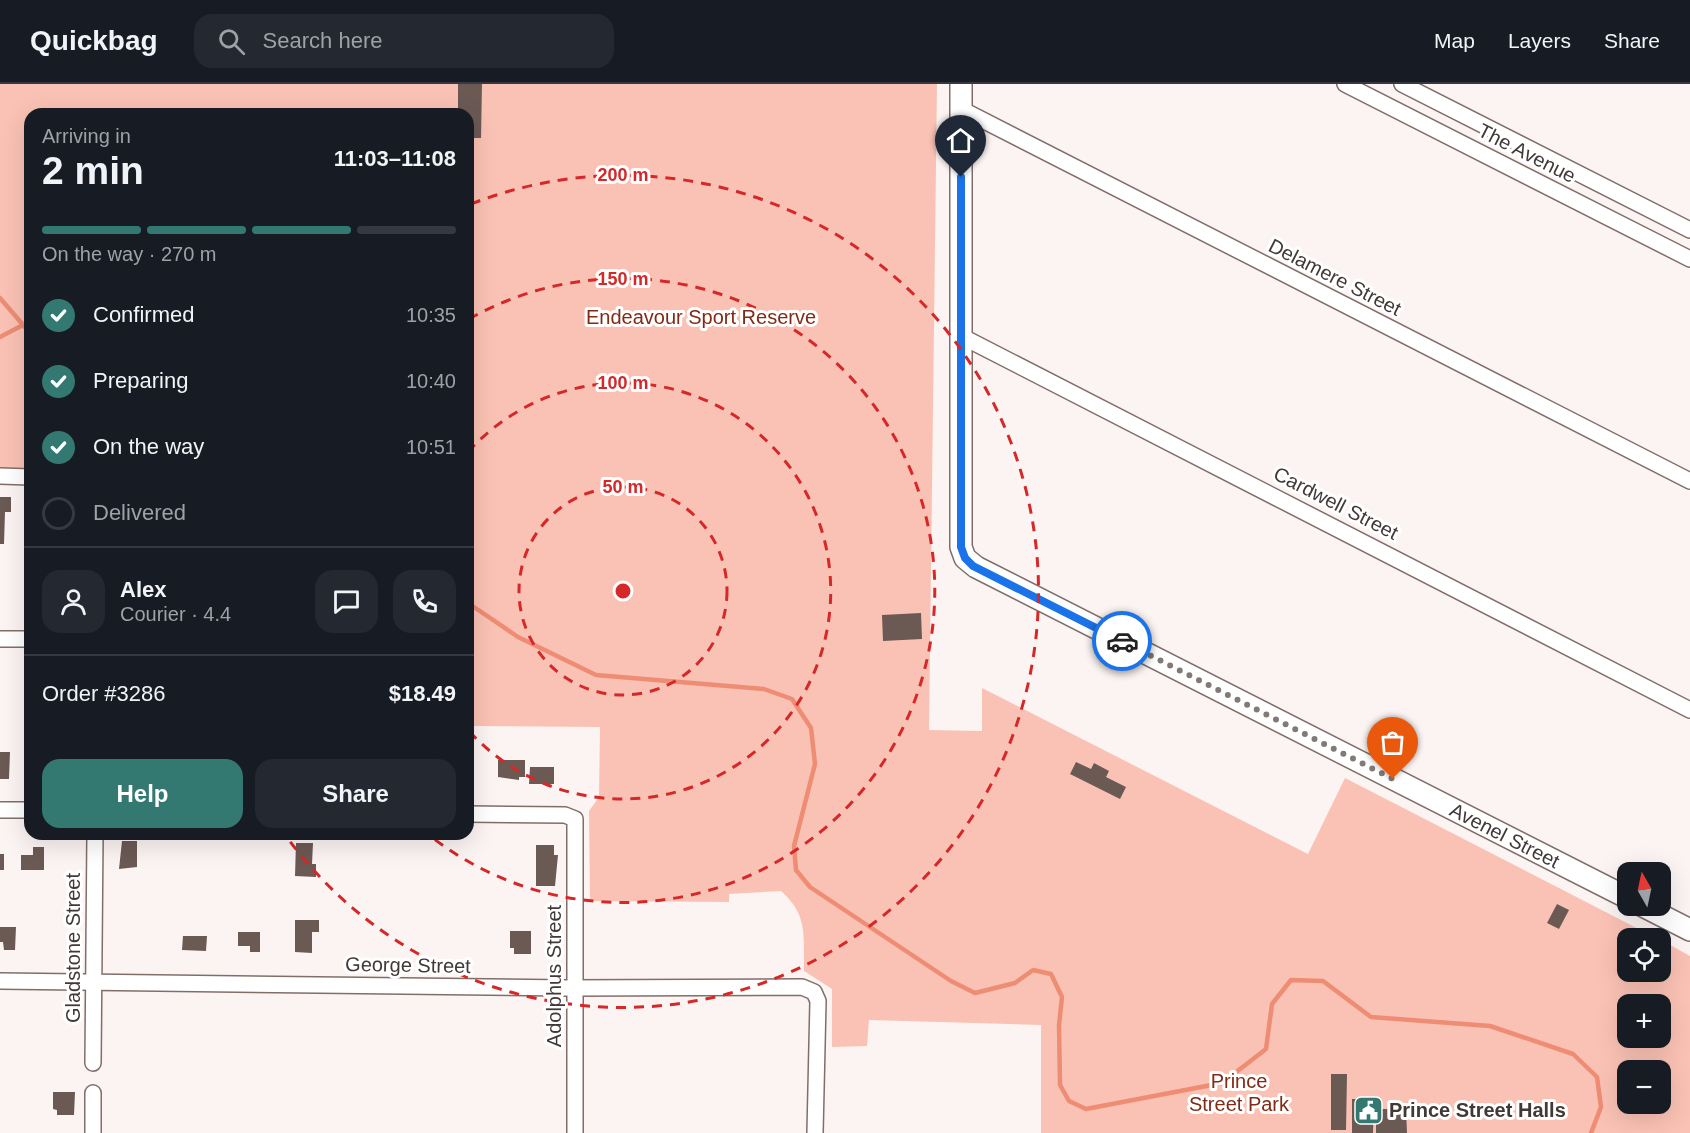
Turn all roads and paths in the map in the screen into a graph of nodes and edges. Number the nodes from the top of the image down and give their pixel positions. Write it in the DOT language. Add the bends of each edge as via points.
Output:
graph roads {
  1 [pos="961,84"];
  2 [pos="1345,84"];
  3 [pos="1402,84"];
  4 [pos="961,109"];
  5 [pos="1690,230"];
  6 [pos="1690,259"];
  7 [pos="961,336"];
  8 [pos="0,476"];
  9 [pos="24,477"];
  10 [pos="1690,481"];
  11 [pos="0,639"];
  12 [pos="24,639"];
  13 [pos="1690,710"];
  14 [pos="0,810"];
  15 [pos="24,810"];
  16 [pos="474,814"];
  17 [pos="94,840"];
  18 [pos="1617,892"];
  19 [pos="1663,916"];
  20 [pos="1690,930"];
  21 [pos="0,981"];
  22 [pos="93,982"];
  23 [pos="575,988"];
  24 [pos="93,1063"];
  25 [pos="93,1093"];
  26 [pos="93,1133"];
  27 [pos="575,1133"];
  28 [pos="815,1133"];
  1 -- 4 [label="street"];
  2 -- 6 [label="street, The Avenue"];
  3 -- 5 [label="street, The Avenue"];
  4 -- 7 [label="street"];
  4 -- 10 [label="street, Delamere Street"];
  7 -- 13 [label="street, Cardwell Street"];
  7 -- 18 [label="street, Avenel Street" via="961,547 965,558"];
  8 -- 9 [label="street"];
  11 -- 12 [label="street"];
  14 -- 15 [label="street"];
  16 -- 23 [label="street, Adolphus Street" via="565,815 574,819"];
  17 -- 22 [label="street, Gladstone Street"];
  19 -- 20 [label="street"];
  21 -- 22 [label="street, George Street"];
  22 -- 23 [label="street, George Street"];
  22 -- 24 [label="street, Gladstone Street"];
  23 -- 27 [label="street, Adolphus Street"];
  23 -- 28 [label="street, George Street" via="802,987 814,993 818,1001"];
  25 -- 26 [label="street"];
}
